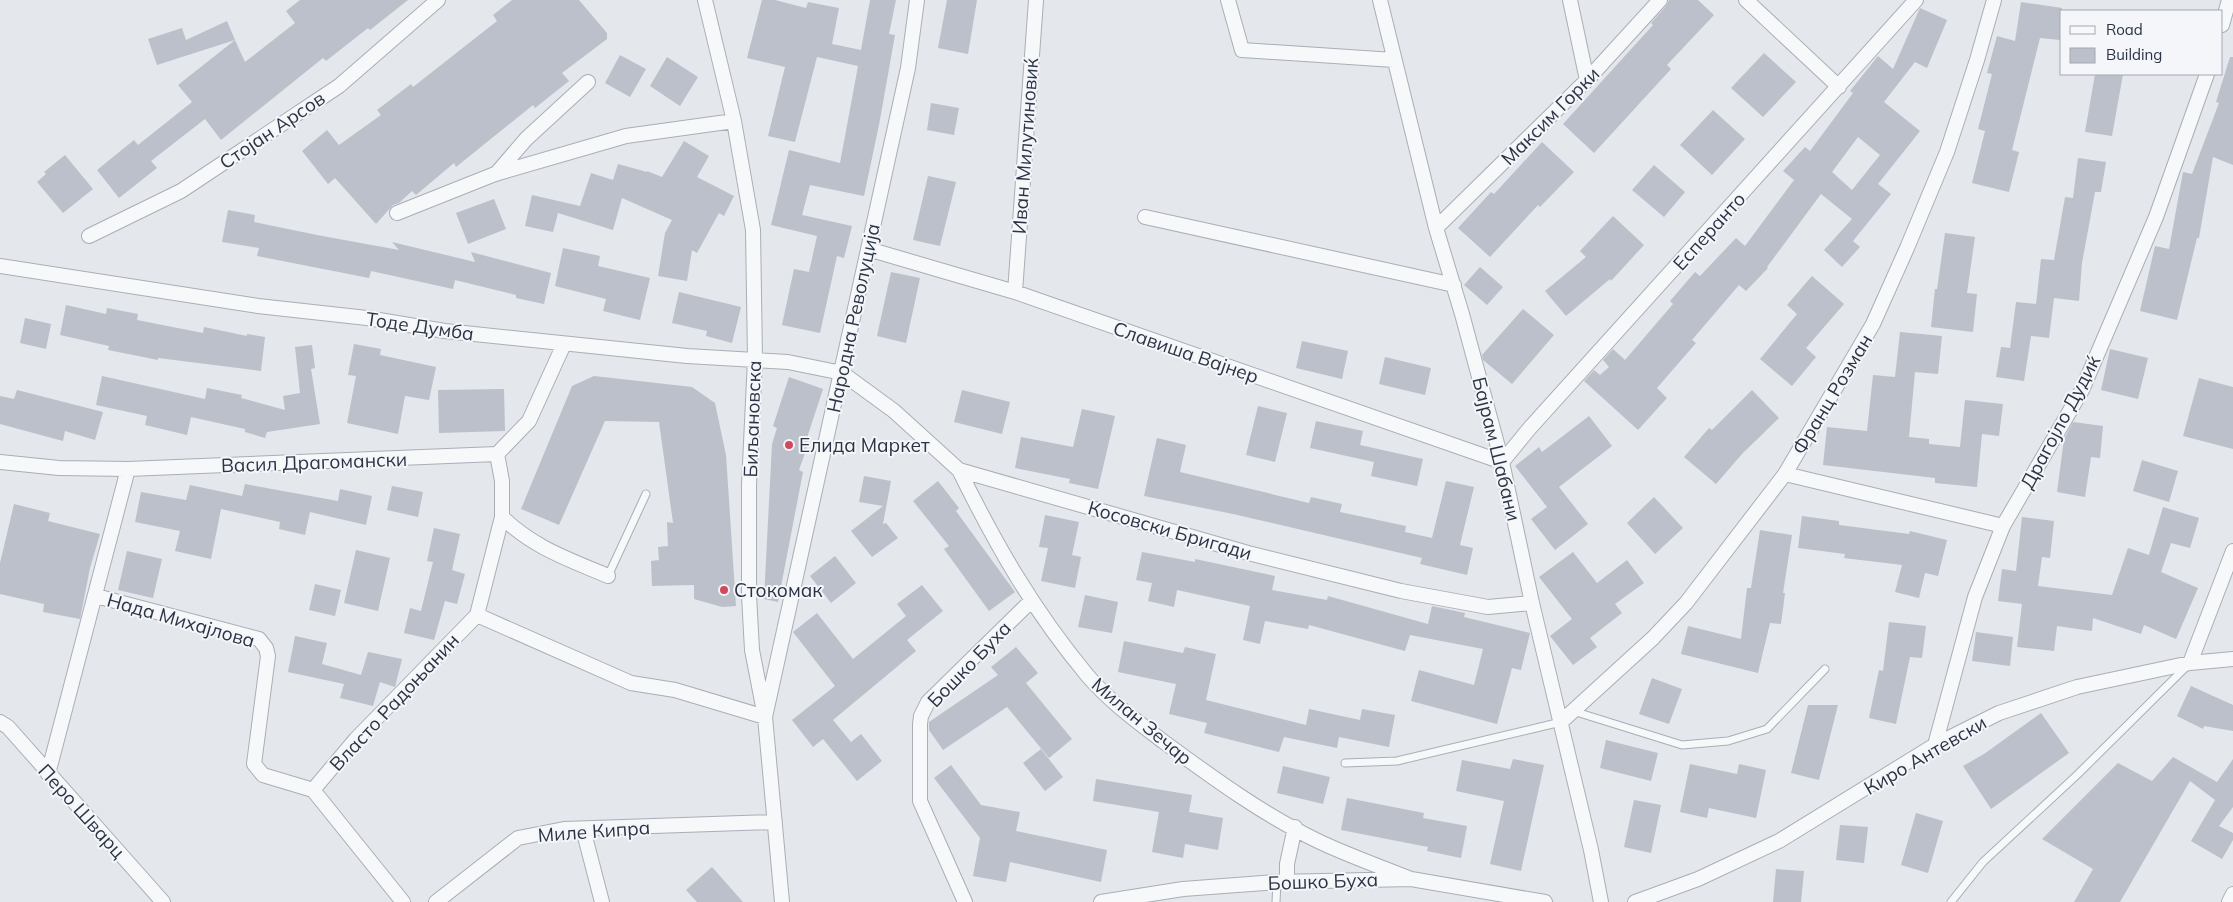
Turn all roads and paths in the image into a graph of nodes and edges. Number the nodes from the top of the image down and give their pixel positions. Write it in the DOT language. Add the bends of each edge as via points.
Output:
graph roads {
  1 [pos="438,0"];
  2 [pos="706,0"];
  3 [pos="917,0"];
  4 [pos="1036,0"];
  5 [pos="1228,0"];
  6 [pos="1380,0"];
  7 [pos="1570,0"];
  8 [pos="1660,0"];
  9 [pos="1746,0"];
  10 [pos="1916,0"];
  11 [pos="1994,0"];
  12 [pos="2229,0"];
  13 [pos="2223,21"];
  14 [pos="1394,60"];
  15 [pos="2207,75"];
  16 [pos="1587,80"];
  17 [pos="588,82"];
  18 [pos="1839,87"];
  19 [pos="734,121"];
  20 [pos="495,174"];
  21 [pos="397,213"];
  22 [pos="1145,217"];
  23 [pos="1436,228"];
  24 [pos="89,236"];
  25 [pos="868,249"];
  26 [pos="0,266"];
  27 [pos="1454,285"];
  28 [pos="1015,292"];
  29 [pos="564,344"];
  30 [pos="755,359"];
  31 [pos="842,373"];
  32 [pos="497,454"];
  33 [pos="0,462"];
  34 [pos="1502,462"];
  35 [pos="128,469"];
  36 [pos="959,470"];
  37 [pos="1785,474"];
  38 [pos="646,494"];
  39 [pos="502,517"];
  40 [pos="2003,526"];
  41 [pos="2233,551"];
  42 [pos="608,576"];
  43 [pos="96,596"];
  44 [pos="1030,601"];
  45 [pos="1532,603"];
  46 [pos="477,614"];
  47 [pos="2233,659"];
  48 [pos="2190,663"];
  49 [pos="1825,668"];
  50 [pos="1573,711"];
  51 [pos="765,717"];
  52 [pos="1562,721"];
  53 [pos="0,722"];
  54 [pos="1935,745"];
  55 [pos="1345,763"];
  56 [pos="48,774"];
  57 [pos="313,790"];
  58 [pos="775,822"];
  59 [pos="1295,827"];
  60 [pos="584,828"];
  61 [pos="1411,879"];
  62 [pos="1282,882"];
  63 [pos="2233,894"];
  64 [pos="163,902"];
  65 [pos="403,902"];
  66 [pos="436,902"];
  67 [pos="602,902"];
  68 [pos="782,902"];
  69 [pos="965,902"];
  70 [pos="1101,902"];
  71 [pos="1276,902"];
  72 [pos="1545,902"];
  73 [pos="1601,902"];
  74 [pos="1635,902"];
  75 [pos="1951,902"];
  76 [pos="2230,902"];
  1 -- 24 [label="street, Стојан Арсов" via="339,86 181,191"];
  2 -- 19 [label="street, Биљановска"];
  3 -- 25 [label="street, Народна Револуција" via="908,68"];
  4 -- 28 [label="street, Иван Милутиновиќ"];
  5 -- 14 [label="street" via="1242,50"];
  6 -- 14 [label="street, Бајрам Шабани"];
  7 -- 16 [label="street"];
  8 -- 16 [label="street, Максим Горки"];
  9 -- 18 [label="street"];
  10 -- 18 [label="street, Есперанто"];
  11 -- 37 [label="street, Франц Розман" via="1947,152 1907,248 1873,324"];
  12 -- 13 [label="street"];
  14 -- 23 [label="street, Бајрам Шабани"];
  15 -- 40 [label="street, Драгојло Дудиќ" via="2156,216 2082,390"];
  16 -- 23 [label="street, Максим Горки"];
  17 -- 20 [label="street" via="526,138"];
  18 -- 34 [label="street, Есперанто"];
  19 -- 20 [label="street" via="626,136"];
  19 -- 30 [label="street, Биљановска" via="753,230"];
  20 -- 21 [label="street"];
  22 -- 27 [label="street"];
  23 -- 27 [label="street, Бајрам Шабани"];
  25 -- 28 [label="street, Славиша Вајнер"];
  25 -- 31 [label="street, Народна Револуција"];
  26 -- 29 [label="street, Тоде Думба" via="258,306"];
  27 -- 34 [label="street, Бајрам Шабани"];
  28 -- 34 [label="street, Славиша Вајнер"];
  29 -- 30 [label="street, Тоде Думба"];
  29 -- 32 [label="street" via="529,421"];
  30 -- 31 [label="street, Тоде Думба"];
  30 -- 51 [label="street, Биљановска" via="749,485 749,595 752,650"];
  31 -- 36 [label="street, Косовски Бригади" via="894,411"];
  31 -- 51 [label="street, Народна Револуција"];
  32 -- 35 [label="street, Васил Драгомански"];
  32 -- 39 [label="street, Власто Радоњанин" via="502,481"];
  33 -- 35 [label="street, Васил Драгомански" via="59,468"];
  34 -- 45 [label="street, Бајрам Шабани"];
  35 -- 43 [label="street"];
  36 -- 44 [label="street, Милан Зечар"];
  36 -- 45 [label="street, Косовски Бригади" via="1248,553 1401,591 1488,606"];
  37 -- 40 [label="street"];
  37 -- 50 [label="street, Франц Розман" via="1686,603 1653,638"];
  38 -- 42 [label="lane"];
  39 -- 42 [label="street" via="540,547"];
  39 -- 46 [label="street, Власто Радоњанин"];
  40 -- 54 [label="street, Драгојло Дудиќ" via="1975,597"];
  41 -- 48 [label="street"];
  43 -- 56 [label="street"];
  43 -- 57 [label="street, Нада Михајлова" via="259,639 268,656 254,764 263,775"];
  44 -- 59 [label="street, Милан Зечар" via="1088,676 1130,716 1194,764"];
  44 -- 69 [label="street, Бошко Буха" via="928,702 921,716 920,801"];
  45 -- 52 [label="street, Бајрам Шабани"];
  46 -- 51 [label="street" via="631,683 675,690"];
  46 -- 57 [label="street, Власто Радоњанин" via="356,739"];
  47 -- 48 [label="street, Киро Антевски"];
  48 -- 54 [label="street, Киро Антевски" via="2045,697 1999,713"];
  48 -- 75 [label="lane" via="1983,862"];
  49 -- 50 [label="lane" via="1767,729 1728,741 1682,745"];
  50 -- 52 [label="street, Франц Розман"];
  51 -- 58 [label="street, Народна Револуција"];
  52 -- 55 [label="lane" via="1397,761"];
  52 -- 73 [label="street, Бајрам Шабани"];
  53 -- 56 [label="street, Перо Шварц"];
  54 -- 74 [label="street, Киро Антевски" via="1779,841 1698,879"];
  56 -- 64 [label="street, Перо Шварц"];
  57 -- 65 [label="street"];
  58 -- 60 [label="street, Миле Кипра"];
  58 -- 68 [label="street, Народна Револуција"];
  59 -- 61 [label="street, Милан Зечар" via="1320,841"];
  59 -- 62 [label="street"];
  60 -- 66 [label="street, Миле Кипра" via="518,838"];
  60 -- 67 [label="street"];
  61 -- 62 [label="street, Бошко Буха"];
  61 -- 72 [label="street, Бошко Буха"];
  62 -- 70 [label="street, Бошко Буха" via="1183,889"];
  62 -- 71 [label="lane"];
  63 -- 76 [label="street"];
}
